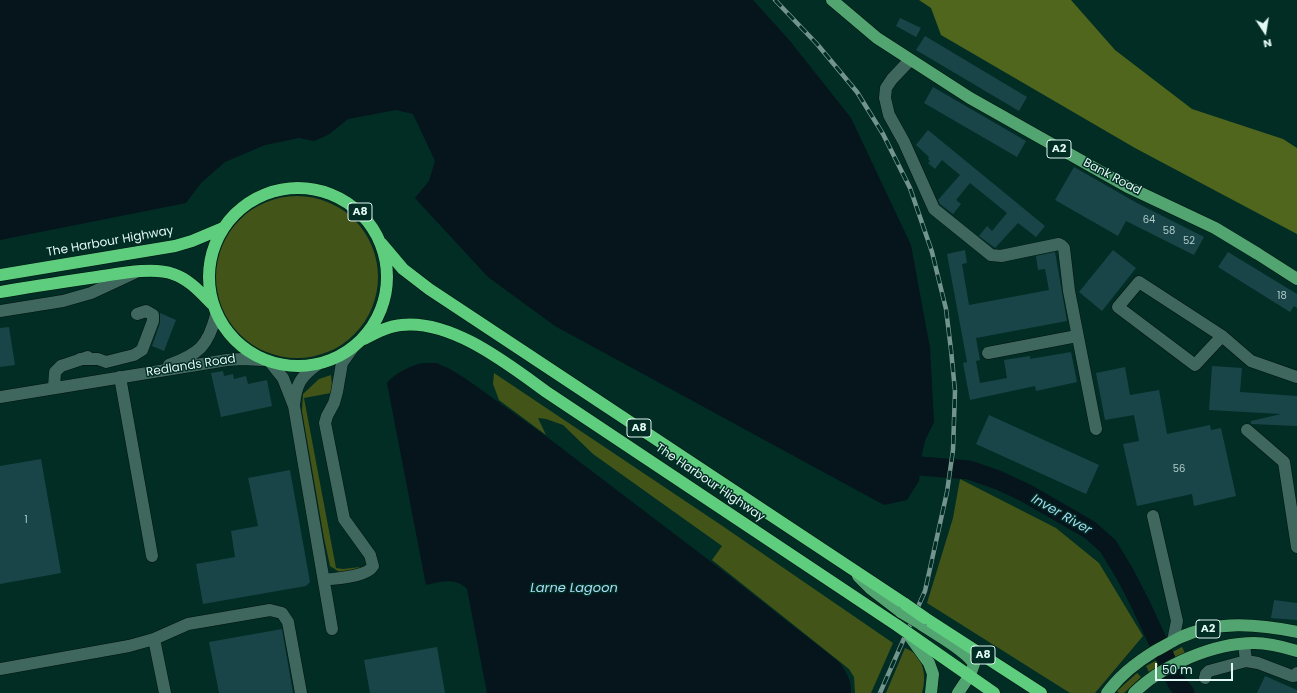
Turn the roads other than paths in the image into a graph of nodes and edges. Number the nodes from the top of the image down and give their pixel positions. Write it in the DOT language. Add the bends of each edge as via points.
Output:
graph roads {
  1 [pos="832,0"];
  2 [pos="910,60"];
  3 [pos="223,228"];
  4 [pos="381,243"];
  5 [pos="137,271"];
  6 [pos="0,275"];
  7 [pos="1297,279"];
  8 [pos="0,292"];
  9 [pos="214,309"];
  10 [pos="0,312"];
  11 [pos="138,314"];
  12 [pos="1078,336"];
  13 [pos="1222,336"];
  14 [pos="364,339"];
  15 [pos="352,350"];
  16 [pos="988,352"];
  17 [pos="94,355"];
  18 [pos="80,359"];
  19 [pos="266,361"];
  20 [pos="318,364"];
  21 [pos="120,377"];
  22 [pos="1297,377"];
  23 [pos="54,388"];
  24 [pos="0,397"];
  25 [pos="294,406"];
  26 [pos="1096,429"];
  27 [pos="1247,430"];
  28 [pos="1153,516"];
  29 [pos="1297,546"];
  30 [pos="152,556"];
  31 [pos="324,580"];
  32 [pos="923,621"];
  33 [pos="1177,621"];
  34 [pos="332,629"];
  35 [pos="903,629"];
  36 [pos="1297,632"];
  37 [pos="1191,633"];
  38 [pos="154,639"];
  39 [pos="1172,642"];
  40 [pos="1244,644"];
  41 [pos="1297,651"];
  42 [pos="1246,661"];
  43 [pos="0,669"];
  44 [pos="1297,673"];
  45 [pos="970,675"];
  46 [pos="1205,678"];
  47 [pos="165,693"];
  48 [pos="301,693"];
  49 [pos="930,693"];
  50 [pos="958,693"];
  51 [pos="994,693"];
  52 [pos="1041,693"];
  53 [pos="1107,693"];
  54 [pos="1134,693"];
  1 -- 2 [label="main road, Bank Road / A2" via="877,38"];
  2 -- 7 [label="main road, Bank Road / A2" via="970,98 1084,163 1215,228"];
  2 -- 12 [label="street" via="887,87 886,103 889,115 933,207 992,256 1058,244 1063,246"];
  3 -- 4 [label="highway, A8" via="244,205 260,196 274,191 308,187 328,192 347,201 367,220"];
  3 -- 6 [label="highway, The Harbour Highway / A8" via="192,242 175,246"];
  3 -- 9 [label="highway, A8" via="215,243 208,272"];
  4 -- 14 [label="highway, A8" via="385,257 386,286 380,312"];
  4 -- 32 [label="highway, A8, bridge" via="403,269 429,289 852,569"];
  5 -- 8 [label="highway, A8"];
  5 -- 9 [label="highway, A8" via="173,274 189,283"];
  5 -- 10 [label="street" via="91,293 63,301"];
  9 -- 19 [label="highway, A8" via="230,336 246,350"];
  9 -- 21 [label="street, Redlands Road" via="210,335 198,351 170,364"];
  11 -- 18 [label="street" via="146,311 153,315 153,322 142,350 134,355 106,362 98,359"];
  12 -- 16 [label="street"];
  12 -- 26 [label="street"];
  13 -- 13 [label="street" via="1139,282 1118,307 1195,365"];
  13 -- 22 [label="street" via="1251,361"];
  14 -- 15 [label="highway, A8"];
  14 -- 35 [label="highway, The Harbour Highway / A8" via="388,328 419,324 472,342"];
  15 -- 20 [label="highway, A8" via="336,359"];
  15 -- 31 [label="street" via="342,363 338,392 325,423 344,519 370,555 373,566 364,574"];
  17 -- 18 [label="street"];
  18 -- 23 [label="street" via="61,366 55,372"];
  19 -- 20 [label="highway, A8" via="284,365"];
  19 -- 21 [label="street, Redlands Road" via="227,360"];
  19 -- 25 [label="street" via="283,378"];
  20 -- 25 [label="street" via="299,382"];
  21 -- 23 [label="street, Redlands Road"];
  21 -- 30 [label="street"];
  23 -- 24 [label="street, Redlands Road"];
  25 -- 31 [label="street"];
  27 -- 29 [label="street" via="1284,462"];
  28 -- 33 [label="street"];
  31 -- 34 [label="street"];
  32 -- 45 [label="main road" via="971,659 974,664"];
  32 -- 52 [label="highway, A8"];
  33 -- 37 [label="street"];
  33 -- 39 [label="street"];
  35 -- 45 [label="highway, A8"];
  35 -- 49 [label="main road" via="929,662 933,674"];
  36 -- 37 [label="main road, A2" via="1232,625"];
  37 -- 39 [label="main road, A2"];
  38 -- 43 [label="street" via="129,646"];
  38 -- 47 [label="street"];
  38 -- 48 [label="street" via="188,624 270,610 282,613 288,622"];
  39 -- 53 [label="main road, A2" via="1140,660"];
  40 -- 41 [label="main road, A2" via="1265,644"];
  40 -- 42 [label="street"];
  40 -- 54 [label="main road, A2" via="1205,652 1182,662 1154,676"];
  42 -- 44 [label="street" via="1292,676"];
  42 -- 46 [label="street" via="1209,671"];
  45 -- 50 [label="main road"];
  45 -- 51 [label="highway, A8"];
}
